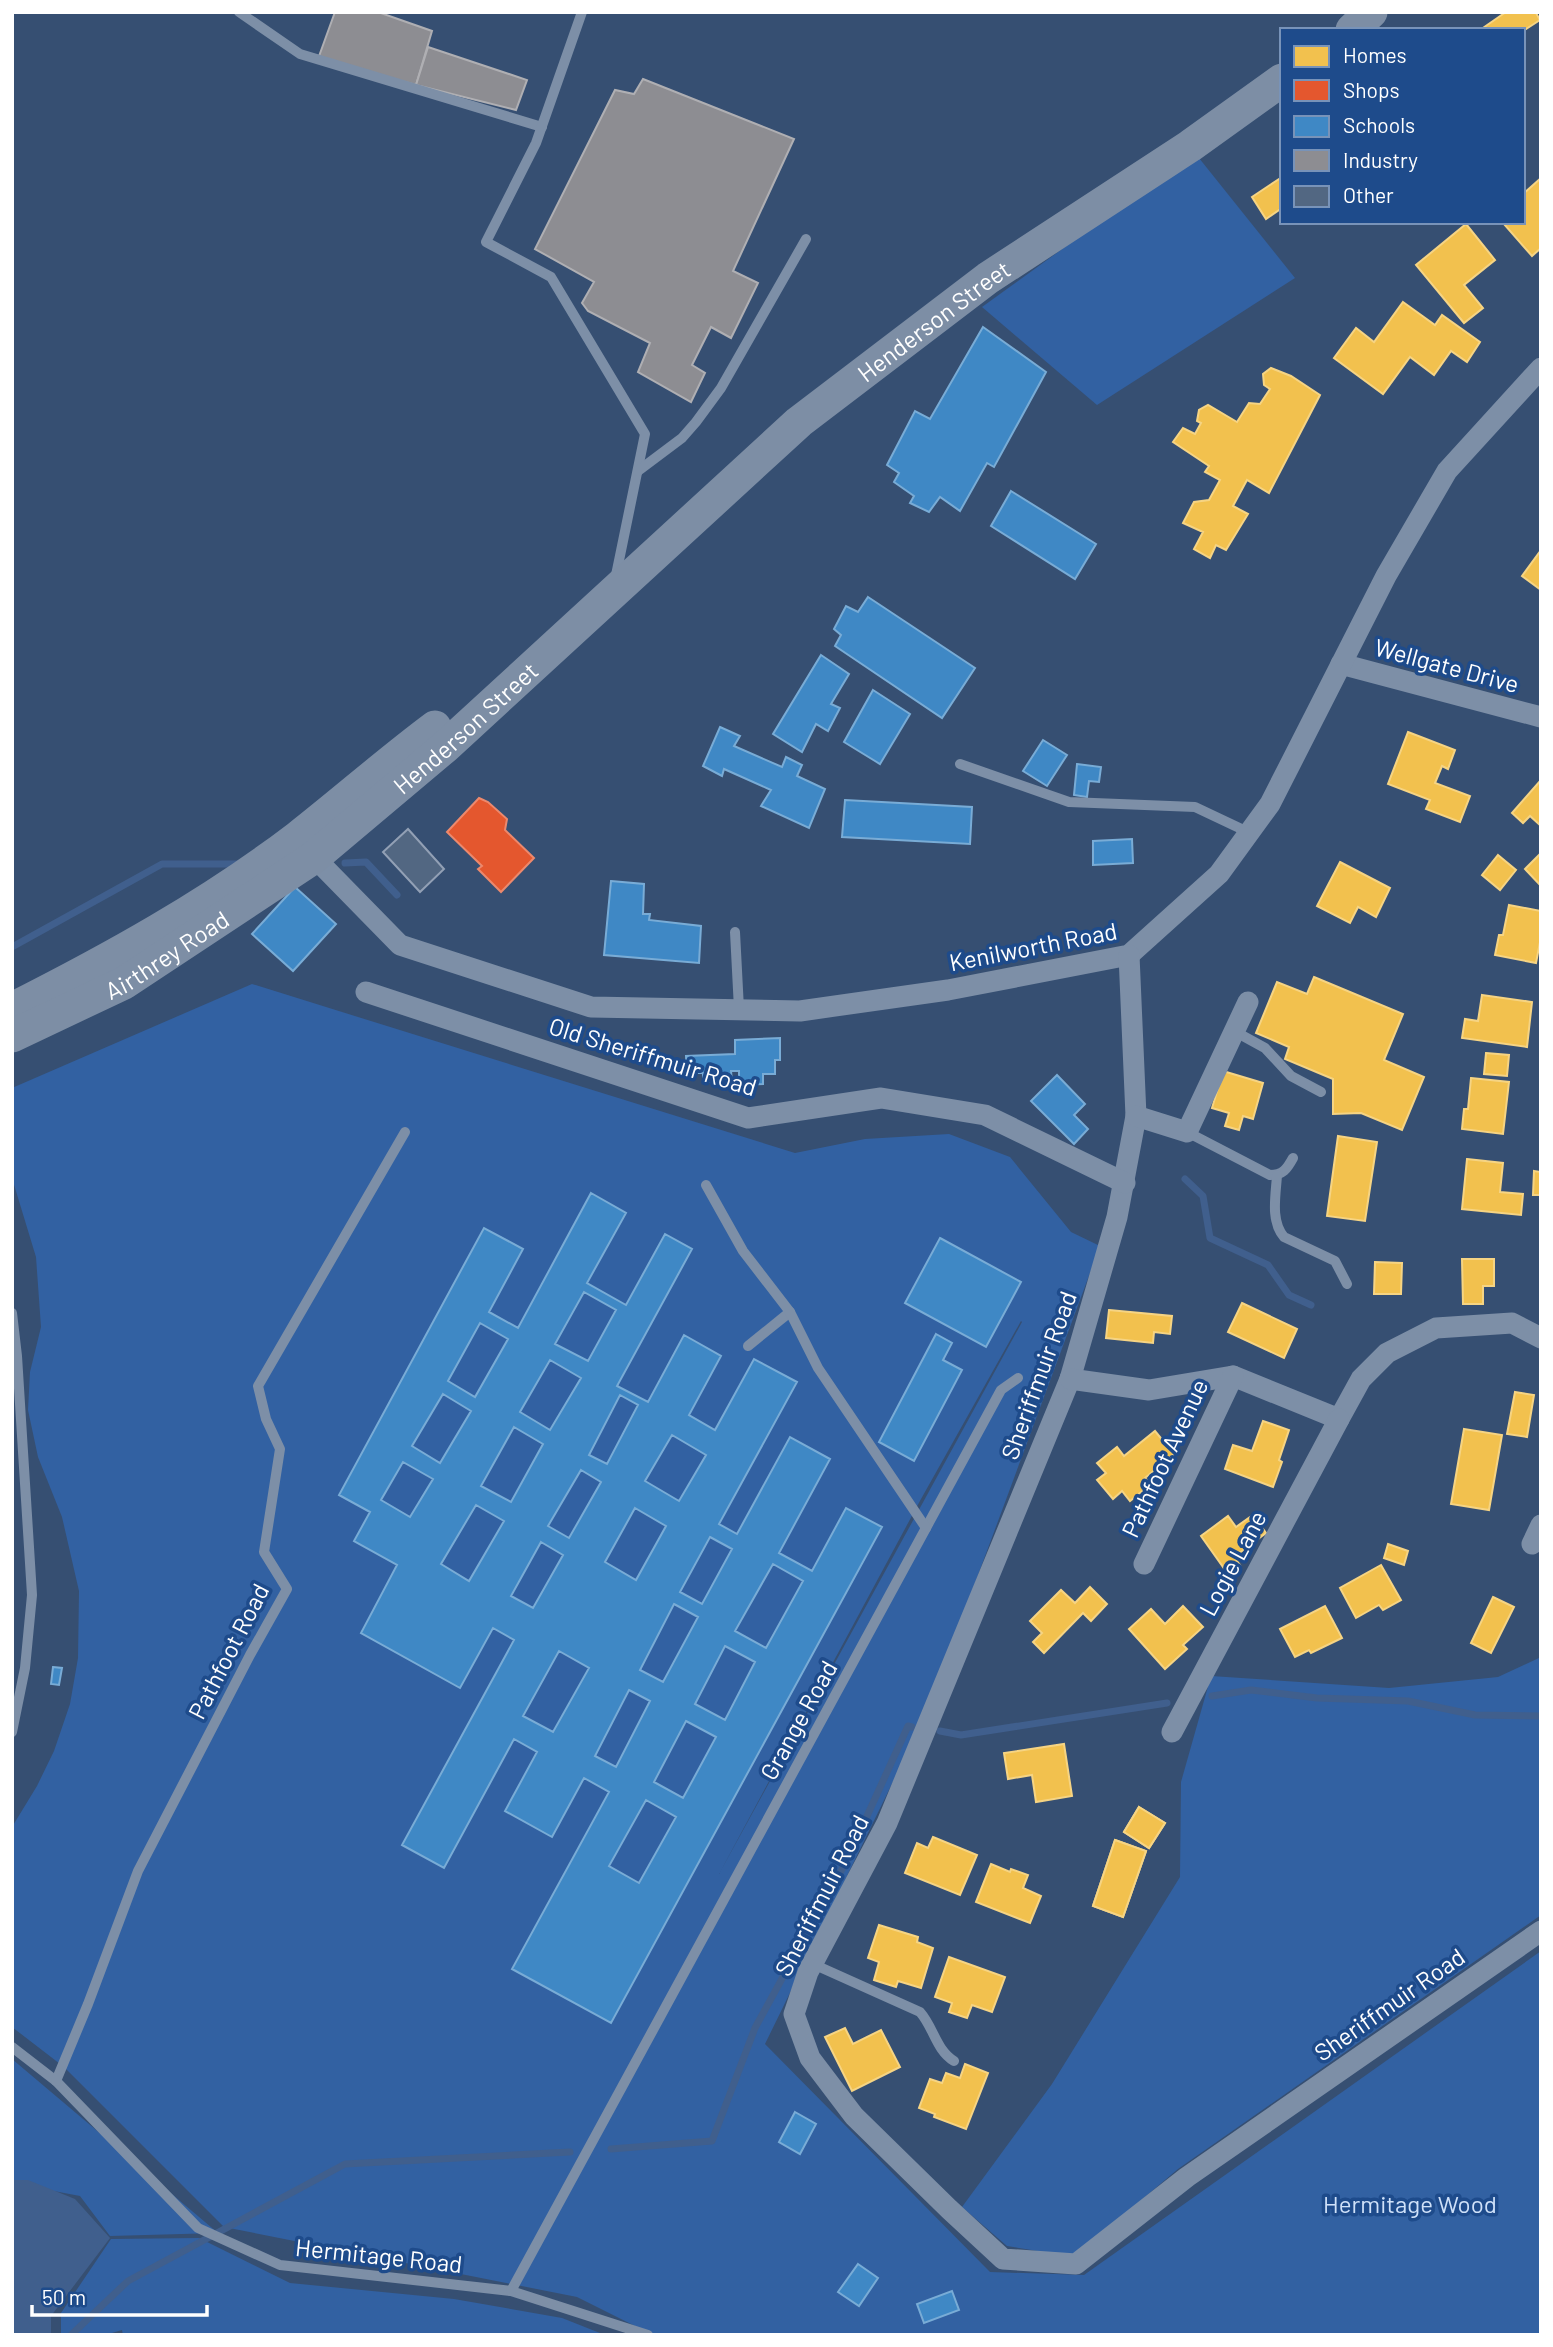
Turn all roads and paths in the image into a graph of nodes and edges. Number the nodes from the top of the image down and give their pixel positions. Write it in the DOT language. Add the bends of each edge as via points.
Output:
graph roads {
  1 [pos="239,12"];
  2 [pos="582,12"];
  3 [pos="1371,12"];
  4 [pos="1354,28"];
  5 [pos="1280,81"];
  6 [pos="542,127"];
  7 [pos="806,239"];
  8 [pos="1541,368"];
  9 [pos="638,471"];
  10 [pos="612,593"];
  11 [pos="1341,664"];
  12 [pos="1541,717"];
  13 [pos="960,764"];
  14 [pos="1250,832"];
  15 [pos="305,848"];
  16 [pos="736,932"];
  17 [pos="1129,956"];
  18 [pos="366,992"];
  19 [pos="1248,1002"];
  20 [pos="12,1009"];
  21 [pos="739,1009"];
  22 [pos="1234,1031"];
  23 [pos="12,1036"];
  24 [pos="1321,1092"];
  25 [pos="1136,1116"];
  26 [pos="405,1132"];
  27 [pos="1186,1132"];
  28 [pos="1293,1158"];
  29 [pos="1277,1175"];
  30 [pos="1125,1183"];
  31 [pos="706,1185"];
  32 [pos="1347,1283"];
  33 [pos="790,1312"];
  34 [pos="12,1313"];
  35 [pos="1541,1338"];
  36 [pos="748,1346"];
  37 [pos="1233,1376"];
  38 [pos="1018,1378"];
  39 [pos="1070,1379"];
  40 [pos="1339,1419"];
  41 [pos="926,1528"];
  42 [pos="1144,1564"];
  43 [pos="12,1732"];
  44 [pos="1172,1732"];
  45 [pos="1541,1931"];
  46 [pos="813,1964"];
  47 [pos="12,2046"];
  48 [pos="954,2061"];
  49 [pos="56,2081"];
  50 [pos="511,2291"];
  51 [pos="648,2335"];
  1 -- 6 [label="lane" via="300,54"];
  2 -- 6 [label="lane"];
  3 -- 4 [label="main road"];
  5 -- 10 [label="main road, Henderson Street" via="988,278 799,422"];
  6 -- 9 [label="lane" via="486,242 551,277 645,433"];
  7 -- 9 [label="lane" via="721,388 682,438"];
  8 -- 11 [label="street, Kenilworth Road" via="1447,471"];
  9 -- 10 [label="lane"];
  10 -- 15 [label="main road, Henderson Street" via="415,742"];
  11 -- 12 [label="street, Wellgate Drive"];
  11 -- 14 [label="street, Kenilworth Road" via="1270,804"];
  13 -- 14 [label="lane" via="1069,802 1195,807"];
  14 -- 17 [label="street, Kenilworth Road" via="1219,874"];
  15 -- 20 [label="main road, Airthrey Road" via="103,963"];
  15 -- 21 [label="street, Kenilworth Road" via="400,945 591,1007"];
  15 -- 23 [label="main road, Airthrey Road" via="124,984"];
  16 -- 21 [label="lane"];
  17 -- 21 [label="street, Kenilworth Road" via="948,990 800,1011"];
  17 -- 25 [label="street, Sheriffmuir Road"];
  18 -- 30 [label="street, Old Sheriffmuir Road" via="748,1118 881,1098 985,1115"];
  19 -- 22 [label="street"];
  22 -- 24 [label="lane" via="1265,1048 1292,1076"];
  22 -- 27 [label="street"];
  25 -- 27 [label="street"];
  25 -- 30 [label="street, Sheriffmuir Road"];
  26 -- 49 [label="lane, Pathfoot Road" via="258,1386 280,1449 264,1552 288,1589 138,1871"];
  27 -- 29 [label="lane"];
  28 -- 29 [label="lane"];
  29 -- 32 [label="lane" via="1278,1230 1335,1261"];
  30 -- 39 [label="street, Sheriffmuir Road"];
  31 -- 33 [label="lane" via="743,1251"];
  33 -- 36 [label="lane"];
  33 -- 41 [label="lane" via="818,1368"];
  34 -- 43 [label="lane" via="32,1595 25,1668"];
  35 -- 40 [label="street, Logie Lane" via="1512,1323 1436,1328 1387,1353 1362,1379"];
  37 -- 39 [label="street" via="1149,1390"];
  37 -- 40 [label="street"];
  37 -- 42 [label="street, Pathfoot Avenue"];
  38 -- 41 [label="lane, Grange Road" via="1001,1390"];
  39 -- 46 [label="street, Sheriffmuir Road" via="887,1823"];
  40 -- 44 [label="street, Logie Lane"];
  41 -- 50 [label="lane, Grange Road"];
  45 -- 46 [label="street, Sheriffmuir Road" via="1187,2177 1076,2264 1003,2259 854,2116 810,2058 794,2014"];
  46 -- 48 [label="lane" via="920,2012 938,2046"];
  47 -- 49 [label="lane, Hermitage Road"];
  49 -- 50 [label="lane, Hermitage Road" via="198,2228 280,2265"];
  50 -- 51 [label="lane, Hermitage Road"];
}
